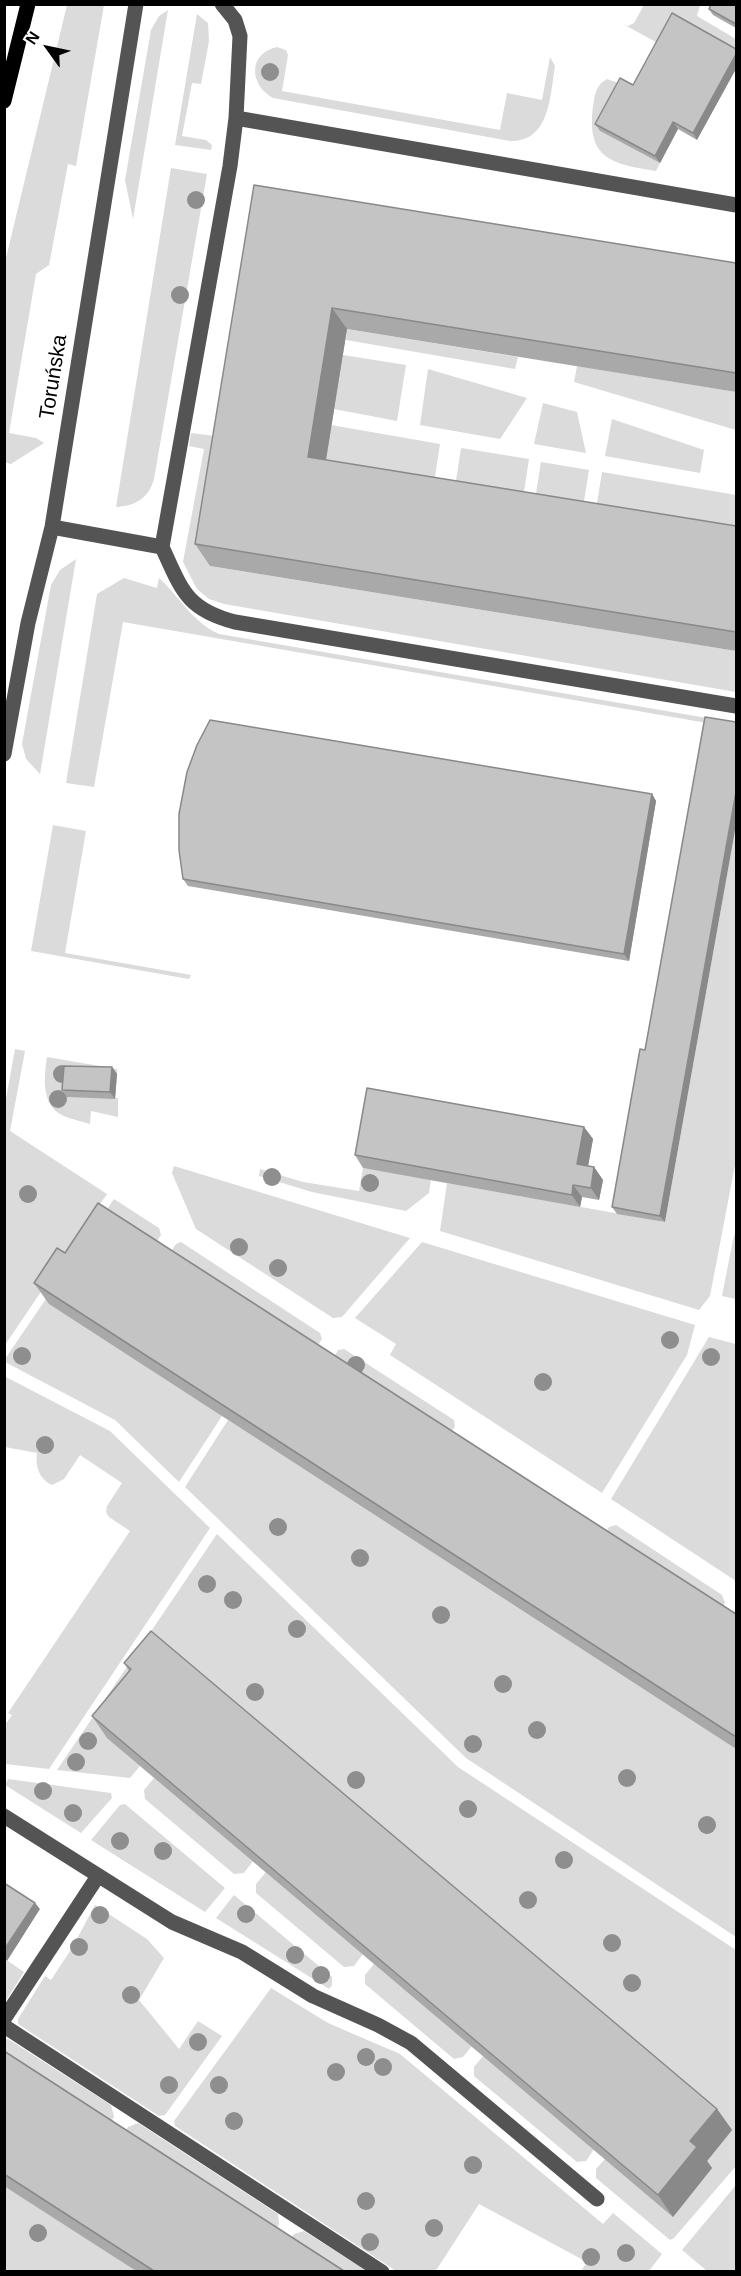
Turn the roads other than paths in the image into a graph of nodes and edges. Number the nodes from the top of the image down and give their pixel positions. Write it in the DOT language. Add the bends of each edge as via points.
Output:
graph roads {
  1 [pos="28,4"];
  2 [pos="136,4"];
  3 [pos="222,4"];
  4 [pos="4,101"];
  5 [pos="236,118"];
  6 [pos="736,205"];
  7 [pos="51,527"];
  8 [pos="162,547"];
  9 [pos="736,706"];
  10 [pos="4,754"];
  11 [pos="4,1816"];
  12 [pos="98,1876"];
  13 [pos="4,2019"];
  14 [pos="4,2026"];
  15 [pos="597,2199"];
  16 [pos="382,2271"];
  1 -- 4 [label="main road"];
  2 -- 7 [label="street, Toruńska"];
  3 -- 5 [label="street" via="235,20 240,36"];
  5 -- 6 [label="street"];
  5 -- 8 [label="street"];
  7 -- 8 [label="street"];
  7 -- 10 [label="street, Toruńska" via="28,623"];
  8 -- 9 [label="street" via="188,597 202,610 223,619"];
  11 -- 12 [label="street"];
  12 -- 13 [label="street"];
  12 -- 15 [label="street" via="172,1922 242,1952 314,1996 411,2043"];
  14 -- 16 [label="street"];
}
